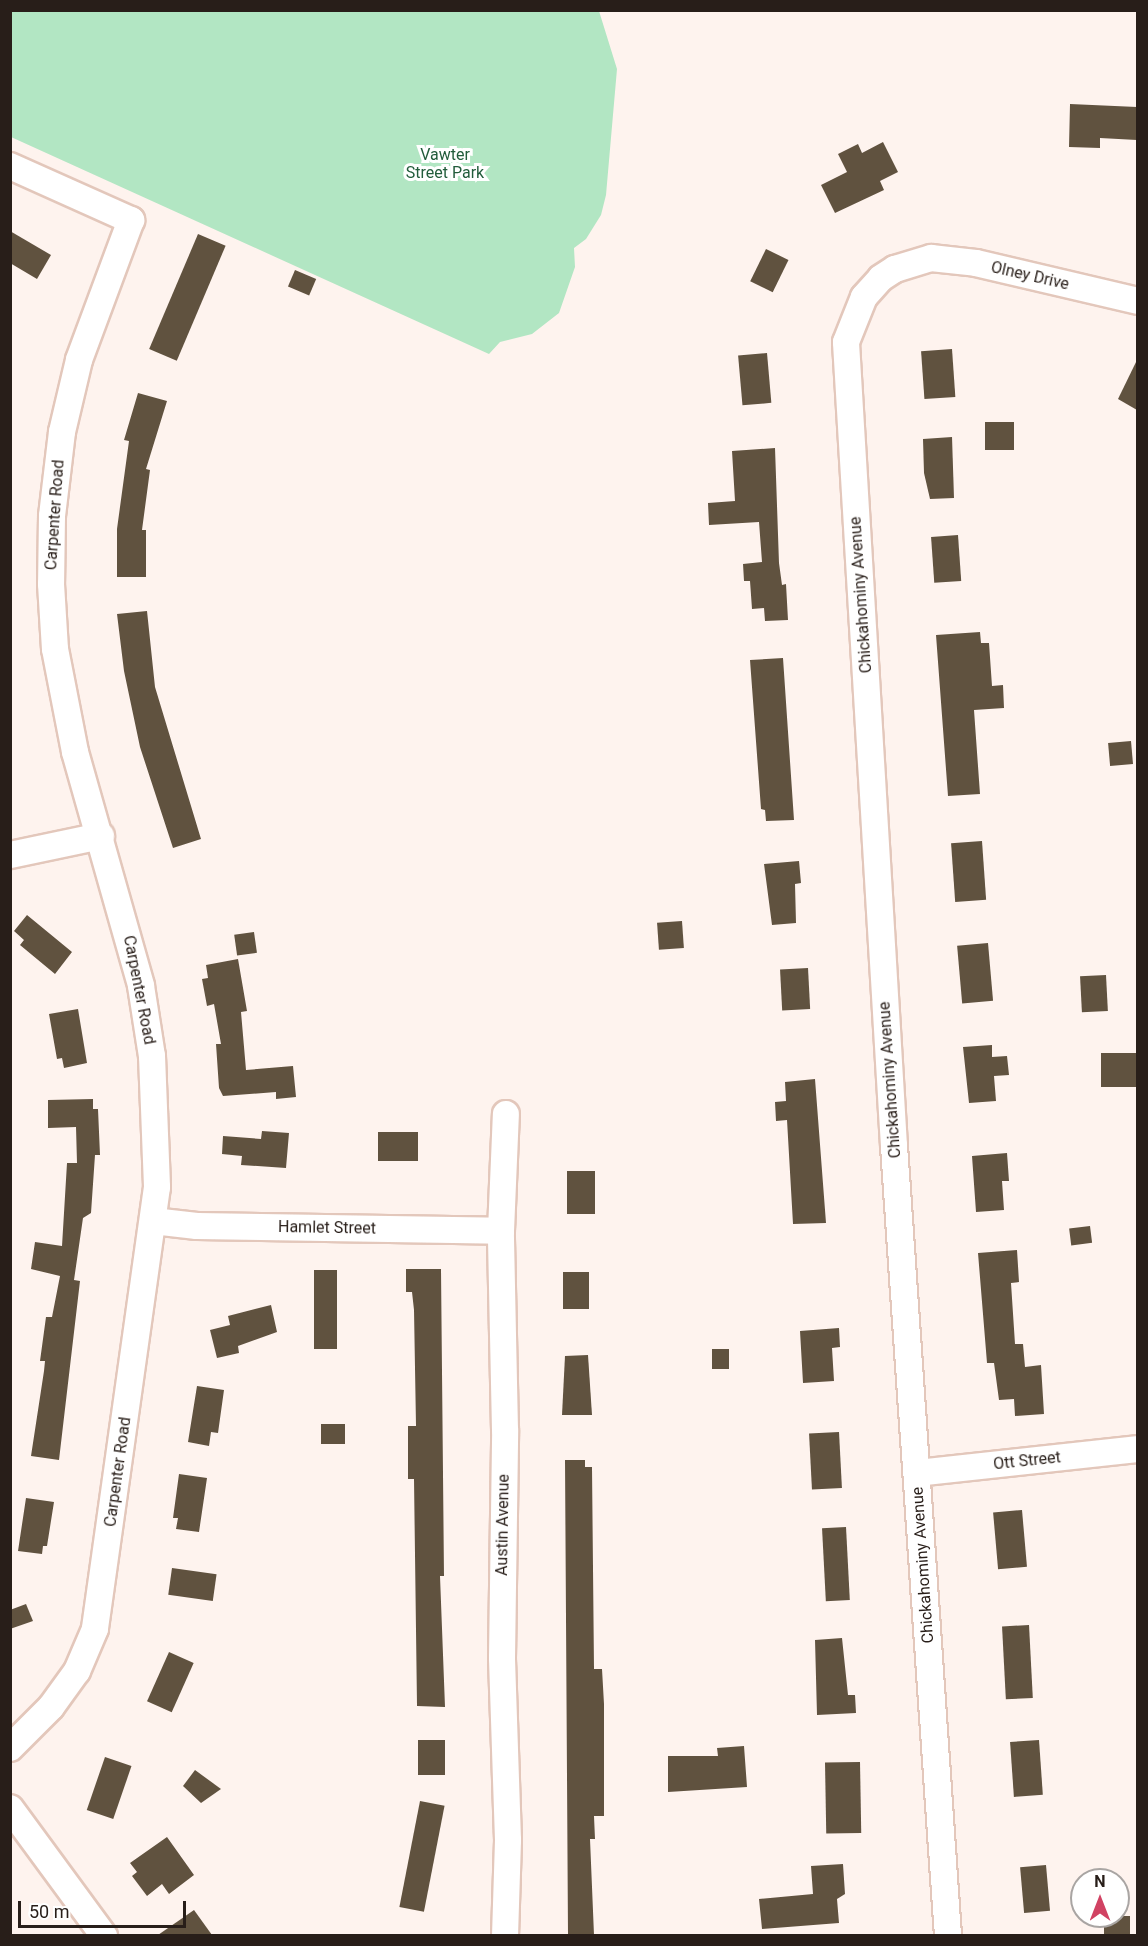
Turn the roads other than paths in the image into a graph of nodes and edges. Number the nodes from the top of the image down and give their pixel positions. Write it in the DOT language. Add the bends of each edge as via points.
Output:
graph roads {
  1 [pos="10,166"];
  2 [pos="921,261"];
  3 [pos="1137,301"];
  4 [pos="101,836"];
  5 [pos="10,855"];
  6 [pos="506,1114"];
  7 [pos="153,1221"];
  8 [pos="501,1231"];
  9 [pos="1137,1449"];
  10 [pos="917,1473"];
  11 [pos="10,1748"];
  12 [pos="10,1808"];
  13 [pos="104,1935"];
  14 [pos="505,1935"];
  15 [pos="948,1935"];
  1 -- 4 [label="street, Carpenter Road" via="130,220 79,360 62,432 52,516 51,584 61,687 75,752"];
  2 -- 3 [label="street, Olney Drive" via="942,258 976,263"];
  2 -- 10 [label="street, Chickahominy Avenue" via="895,269 864,297 853,319 845,360"];
  4 -- 5 [label="street"];
  4 -- 7 [label="street, Carpenter Road" via="141,986 152,1056 157,1186"];
  6 -- 8 [label="street, Austin Avenue"];
  7 -- 8 [label="street, Hamlet Street" via="196,1226"];
  7 -- 11 [label="street, Carpenter Road" via="95,1629 77,1671 51,1707"];
  8 -- 14 [label="street, Austin Avenue" via="505,1430 502,1658 508,1840"];
  9 -- 10 [label="street, Ott Street"];
  10 -- 15 [label="street, Chickahominy Avenue"];
  12 -- 13 [label="street"];
}
